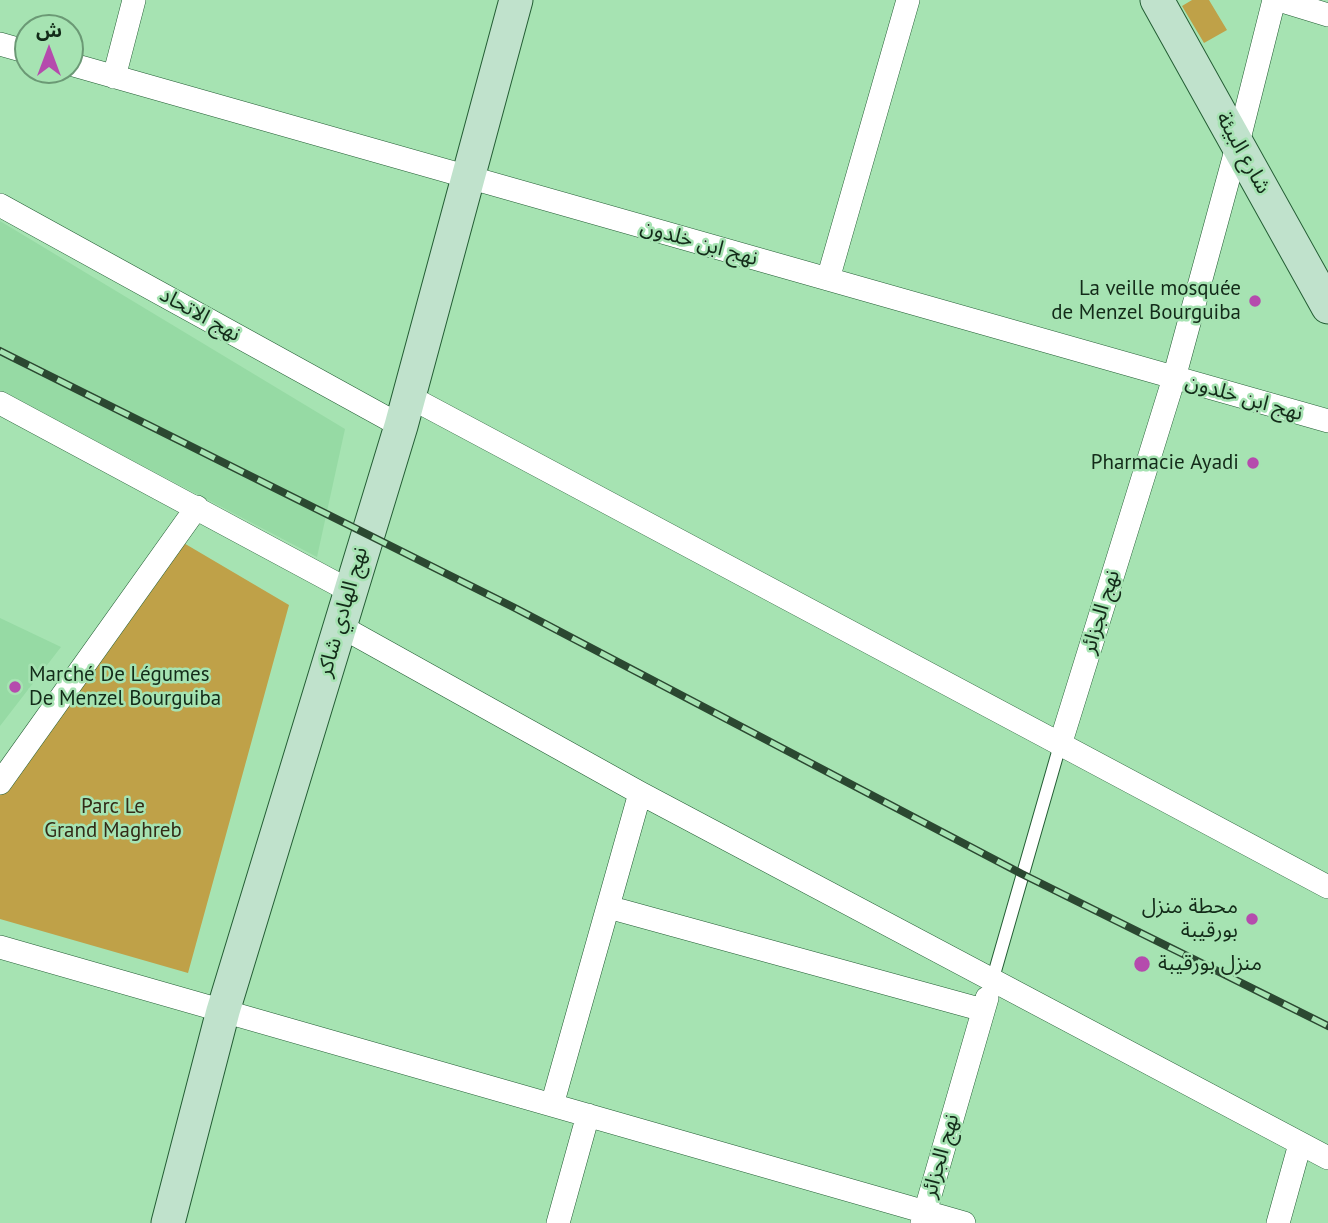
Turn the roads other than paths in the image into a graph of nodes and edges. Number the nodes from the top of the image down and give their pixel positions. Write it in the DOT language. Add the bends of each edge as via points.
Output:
graph roads {
  1 [pos="134,0"];
  2 [pos="516,0"];
  3 [pos="908,0"];
  4 [pos="1276,0"];
  5 [pos="1166,6"];
  6 [pos="1328,15"];
  7 [pos="84,68"];
  8 [pos="114,77"];
  9 [pos="1238,143"];
  10 [pos="467,177"];
  11 [pos="0,205"];
  12 [pos="828,279"];
  13 [pos="1328,307"];
  14 [pos="1174,378"];
  15 [pos="0,403"];
  16 [pos="404,411"];
  17 [pos="1328,421"];
  18 [pos="197,507"];
  19 [pos="350,591"];
  20 [pos="340,626"];
  21 [pos="1060,744"];
  22 [pos="0,783"];
  23 [pos="640,793"];
  24 [pos="1328,887"];
  25 [pos="608,907"];
  26 [pos="0,947"];
  27 [pos="993,978"];
  28 [pos="983,1010"];
  29 [pos="223,1011"];
  30 [pos="552,1105"];
  31 [pos="588,1115"];
  32 [pos="1300,1144"];
  33 [pos="1328,1158"];
  34 [pos="924,1217"];
  35 [pos="168,1223"];
  36 [pos="558,1223"];
  37 [pos="964,1223"];
  38 [pos="1278,1223"];
  1 -- 8 [label="street"];
  2 -- 10 [label="street, نهج الهادي شاكر"];
  3 -- 12 [label="street"];
  4 -- 6 [label="street"];
  4 -- 9 [label="street, نهج الجزائر"];
  5 -- 9 [label="street, شارع البيئة"];
  7 -- 8 [label="street, نهج ابن خلدون"];
  8 -- 10 [label="street, نهج ابن خلدون"];
  9 -- 13 [label="street, شارع البيئة"];
  9 -- 14 [label="street, نهج الجزائر"];
  10 -- 12 [label="street, نهج ابن خلدون"];
  10 -- 16 [label="street, نهج الهادي شاكر"];
  11 -- 16 [label="street, نهج الاتحاد"];
  12 -- 14 [label="street, نهج ابن خلدون"];
  14 -- 17 [label="street, نهج ابن خلدون"];
  14 -- 21 [label="street, نهج الجزائر"];
  15 -- 18 [label="street"];
  16 -- 19 [label="street, نهج الهادي شاكر"];
  16 -- 21 [label="street, نهج الاتحاد"];
  18 -- 19 [label="street"];
  18 -- 22 [label="street"];
  19 -- 20 [label="street, نهج الهادي شاكر"];
  20 -- 23 [label="street"];
  20 -- 29 [label="street, نهج الهادي شاكر"];
  21 -- 24 [label="street, نهج الاتحاد"];
  21 -- 27 [label="lane, نهج الجزائر"];
  23 -- 25 [label="street"];
  23 -- 27 [label="street"];
  25 -- 28 [label="street"];
  25 -- 30 [label="street"];
  26 -- 29 [label="street"];
  27 -- 28 [label="street, نهج الجزائر"];
  27 -- 32 [label="street"];
  28 -- 34 [label="street, نهج الجزائر"];
  29 -- 30 [label="street"];
  29 -- 35 [label="street, نهج الهادي شاكر"];
  30 -- 31 [label="street"];
  31 -- 34 [label="street"];
  31 -- 36 [label="street"];
  32 -- 33 [label="street"];
  32 -- 38 [label="street"];
  34 -- 37 [label="street"];
}
